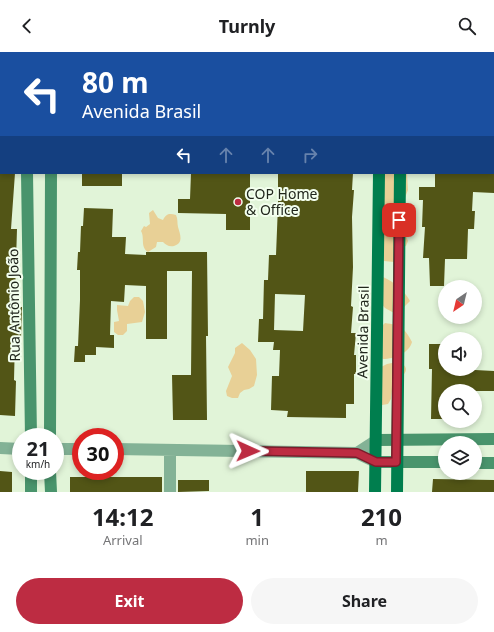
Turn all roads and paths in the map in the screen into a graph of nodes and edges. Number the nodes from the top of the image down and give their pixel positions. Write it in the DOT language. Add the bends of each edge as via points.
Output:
graph roads {
  1 [pos="27,174"];
  2 [pos="51,174"];
  3 [pos="379,174"];
  4 [pos="400,174"];
  5 [pos="31,428"];
  6 [pos="50,428"];
  7 [pos="397,439"];
  8 [pos="494,439"];
  9 [pos="377,440"];
  10 [pos="0,448"];
  11 [pos="12,449"];
  12 [pos="124,449"];
  13 [pos="170,450"];
  14 [pos="357,453"];
  15 [pos="376,462"];
  16 [pos="396,462"];
  17 [pos="438,462"];
  18 [pos="482,463"];
  19 [pos="494,463"];
  20 [pos="31,480"];
  21 [pos="50,480"];
  22 [pos="31,492"];
  23 [pos="51,492"];
  24 [pos="170,492"];
  25 [pos="375,492"];
  26 [pos="397,492"];
  1 -- 5 [label="main road, Rua Antônio João"];
  2 -- 6 [label="main road"];
  3 -- 9 [label="main road, Avenida Brasil"];
  4 -- 7 [label="main road"];
  7 -- 8 [label="main road"];
  7 -- 9 [label="main road"];
  7 -- 16 [label="main road"];
  9 -- 14 [label="street"];
  9 -- 15 [label="main road, Avenida Brasil"];
  10 -- 11 [label="street"];
  12 -- 13 [label="street"];
  13 -- 14 [label="street"];
  13 -- 24 [label="street"];
  14 -- 15 [label="street"];
  15 -- 16 [label="main road"];
  15 -- 25 [label="main road, Avenida Brasil"];
  16 -- 17 [label="main road"];
  16 -- 26 [label="main road"];
  18 -- 19 [label="main road"];
  20 -- 22 [label="main road"];
  21 -- 23 [label="main road"];
}
